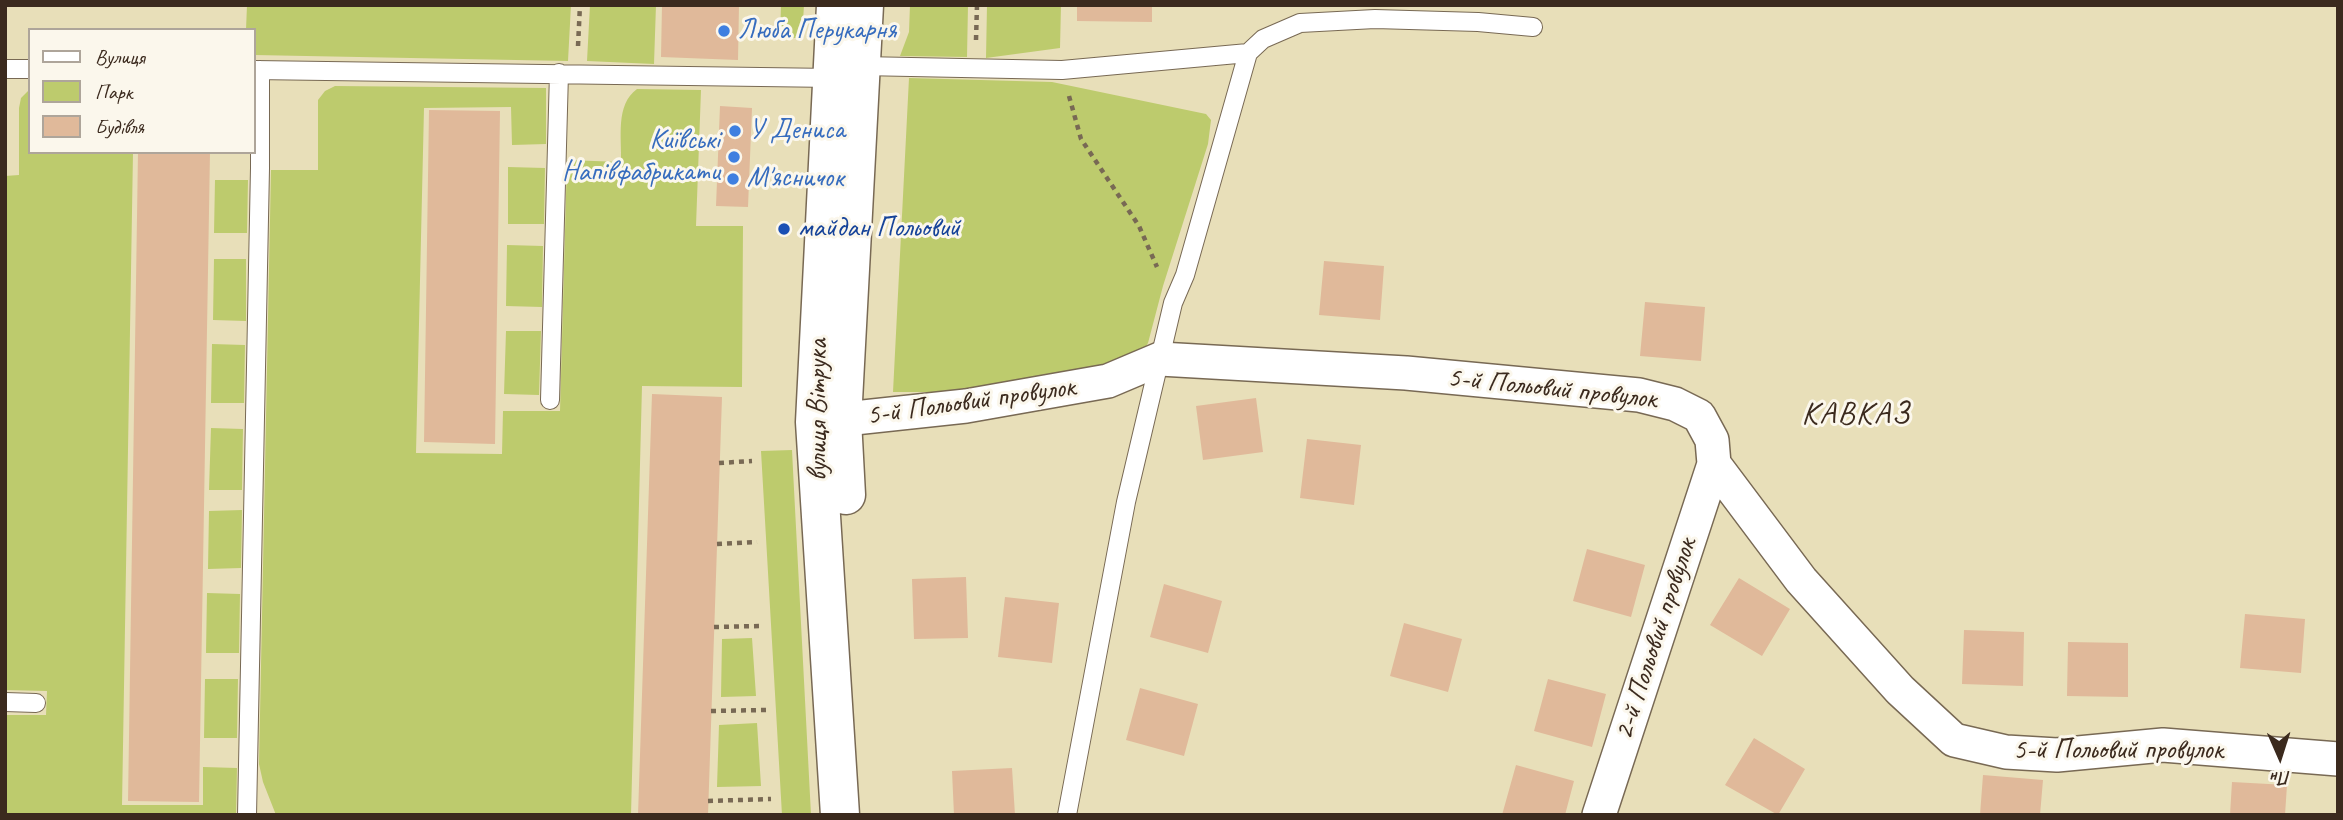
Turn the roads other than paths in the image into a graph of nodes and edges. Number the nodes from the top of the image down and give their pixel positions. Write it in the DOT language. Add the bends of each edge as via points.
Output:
graph roads {
  1 [pos="836,5"];
  2 [pos="864,5"];
  3 [pos="1533,27"];
  4 [pos="1248,53"];
  5 [pos="5,69"];
  6 [pos="28,69"];
  7 [pos="257,70"];
  8 [pos="847,72"];
  9 [pos="568,73"];
  10 [pos="1160,359"];
  11 [pos="550,400"];
  12 [pos="828,421"];
  13 [pos="1714,464"];
  14 [pos="5,702"];
  15 [pos="36,703"];
  16 [pos="2338,759"];
  17 [pos="247,815"];
  18 [pos="840,815"];
  19 [pos="865,815"];
  20 [pos="1067,815"];
  21 [pos="1599,815"];
  1 -- 8 [label="main road, вулиця Вітрука"];
  2 -- 8 [label="main road, вулиця Вітрука"];
  3 -- 4 [label="lane" via="1375,19 1300,23 1263,39"];
  4 -- 8 [label="lane" via="1062,70"];
  4 -- 10 [label="lane"];
  5 -- 6 [label="lane"];
  7 -- 9 [label="lane"];
  7 -- 17 [label="lane" via="260,206"];
  8 -- 9 [label="lane"];
  8 -- 12 [label="main road, вулиця Вітрука"];
  9 -- 11 [label="lane"];
  10 -- 12 [label="street, 5-й Польовий провулок" via="1108,381 966,406"];
  10 -- 13 [label="street, 5-й Польовий провулок" via="1406,373 1639,396 1675,404 1699,416 1712,440"];
  10 -- 20 [label="lane" via="1126,502"];
  12 -- 18 [label="main road, вулиця Вітрука"];
  12 -- 19 [label="main road, вулиця Вітрука"];
  13 -- 16 [label="street, 5-й Польовий провулок" via="1810,590 1900,690 1954,740 2006,752 2057,755 2163,745"];
  13 -- 21 [label="street, 2-й Польовий провулок"];
  14 -- 15 [label="lane"];
}
